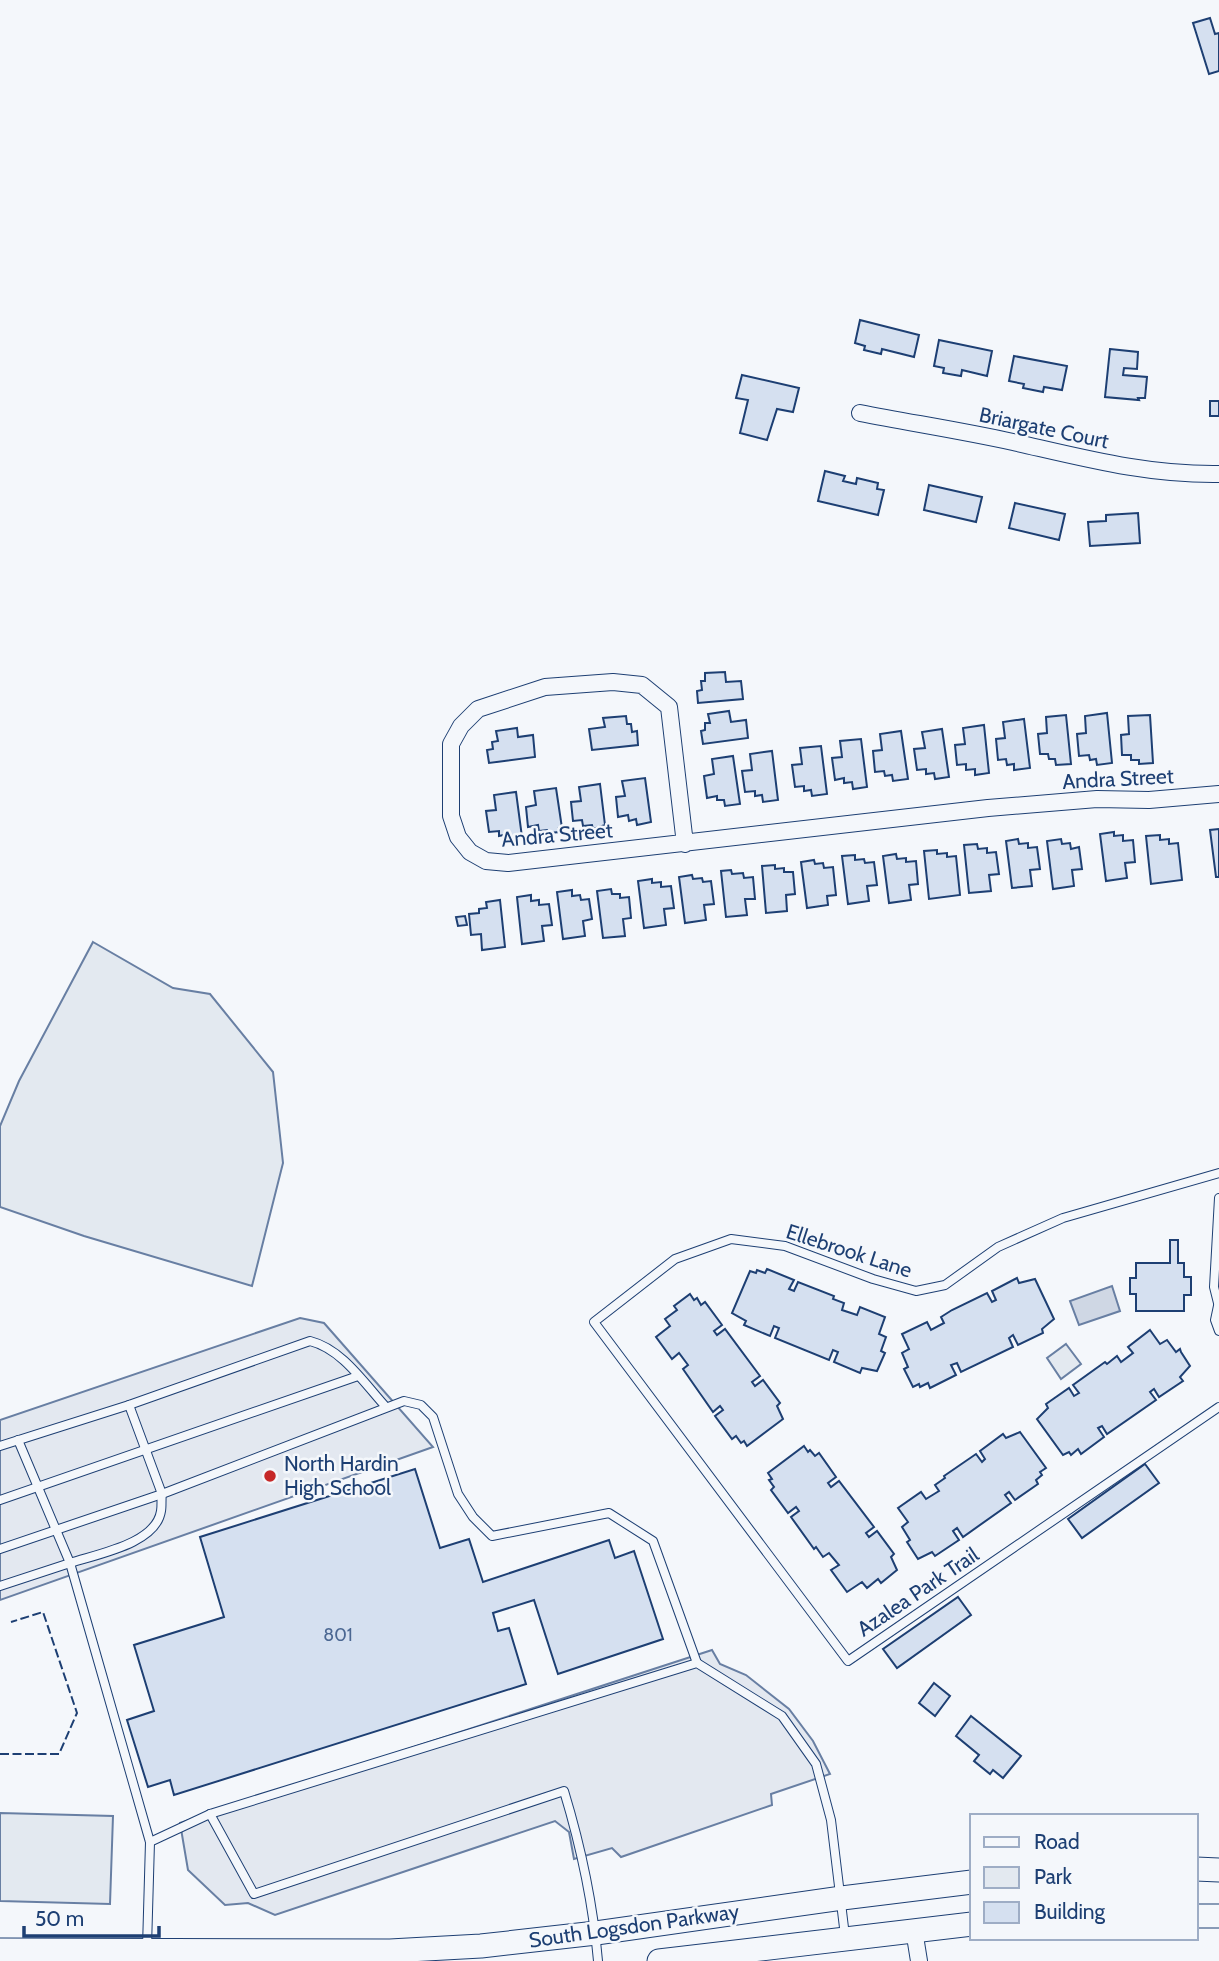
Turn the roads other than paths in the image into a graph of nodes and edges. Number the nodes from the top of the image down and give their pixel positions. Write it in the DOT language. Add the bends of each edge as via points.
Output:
graph roads {
  1 [pos="860,413"];
  2 [pos="1219,474"];
  3 [pos="1219,794"];
  4 [pos="685,844"];
  5 [pos="1219,1173"];
  6 [pos="1219,1198"];
  7 [pos="1218,1259"];
  8 [pos="1218,1302"];
  9 [pos="594,1322"];
  10 [pos="1219,1331"];
  11 [pos="358,1376"];
  12 [pos="129,1405"];
  13 [pos="386,1407"];
  14 [pos="1219,1407"];
  15 [pos="18,1440"];
  16 [pos="0,1446"];
  17 [pos="145,1451"];
  18 [pos="39,1487"];
  19 [pos="162,1494"];
  20 [pos="0,1500"];
  21 [pos="56,1530"];
  22 [pos="0,1549"];
  23 [pos="70,1563"];
  24 [pos="0,1586"];
  25 [pos="698,1663"];
  26 [pos="210,1814"];
  27 [pos="150,1842"];
  28 [pos="1198,1870"];
  29 [pos="1219,1870"];
  30 [pos="970,1882"];
  31 [pos="842,1898"];
  32 [pos="1198,1916"];
  33 [pos="1219,1916"];
  34 [pos="970,1924"];
  35 [pos="914,1930"];
  36 [pos="596,1933"];
  37 [pos="845,1938"];
  38 [pos="0,1950"];
  39 [pos="146,1956"];
  40 [pos="390,1956"];
  41 [pos="598,1961"];
  42 [pos="659,1961"];
  43 [pos="919,1961"];
  1 -- 2 [label="street, Briargate Court" via="1127,468"];
  3 -- 4 [label="street, Andra Street" via="988,808"];
  4 -- 4 [label="street, Andra Street" via="669,707 642,685 613,682 545,687 478,709 451,744 451,816 458,837 470,852 486,861 508,863"];
  5 -- 9 [label="lane, Ellebrook Lane" via="1063,1218 998,1247 945,1285 916,1291 785,1246 731,1239 675,1259"];
  6 -- 7 [label="lane"];
  7 -- 8 [label="lane" via="1214,1287"];
  8 -- 10 [label="lane" via="1215,1320"];
  9 -- 14 [label="lane, Azalea Park Trail" via="848,1661"];
  11 -- 12 [label="lane" via="324,1344 310,1341"];
  11 -- 13 [label="lane"];
  11 -- 17 [label="lane"];
  12 -- 15 [label="lane"];
  12 -- 17 [label="lane"];
  13 -- 19 [label="lane"];
  13 -- 25 [label="lane" via="404,1401 421,1405 433,1417 458,1494 492,1536 609,1513 653,1541"];
  15 -- 16 [label="lane"];
  15 -- 18 [label="lane"];
  17 -- 18 [label="lane"];
  17 -- 19 [label="lane"];
  18 -- 20 [label="lane"];
  18 -- 21 [label="lane"];
  19 -- 21 [label="lane"];
  19 -- 23 [label="lane" via="162,1513 147,1534"];
  21 -- 22 [label="lane"];
  21 -- 23 [label="lane"];
  23 -- 24 [label="lane"];
  23 -- 27 [label="lane"];
  25 -- 26 [label="lane"];
  25 -- 31 [label="lane" via="782,1716 816,1764 831,1820"];
  26 -- 27 [label="lane"];
  26 -- 36 [label="lane" via="254,1894 564,1791 580,1845"];
  27 -- 39 [label="lane"];
  28 -- 29 [label="main road"];
  30 -- 31 [label="main road, South Logsdon Parkway"];
  31 -- 36 [label="main road, South Logsdon Parkway"];
  31 -- 37 [label="lane"];
  32 -- 33 [label="main road"];
  34 -- 35 [label="main road, South Logsdon Parkway"];
  35 -- 37 [label="main road, South Logsdon Parkway"];
  35 -- 43 [label="street"];
  36 -- 40 [label="main road, South Logsdon Parkway"];
  36 -- 41 [label="lane"];
  37 -- 42 [label="main road, South Logsdon Parkway"];
  38 -- 39 [label="main road, South Logsdon Parkway"];
  39 -- 40 [label="main road, South Logsdon Parkway"];
}
